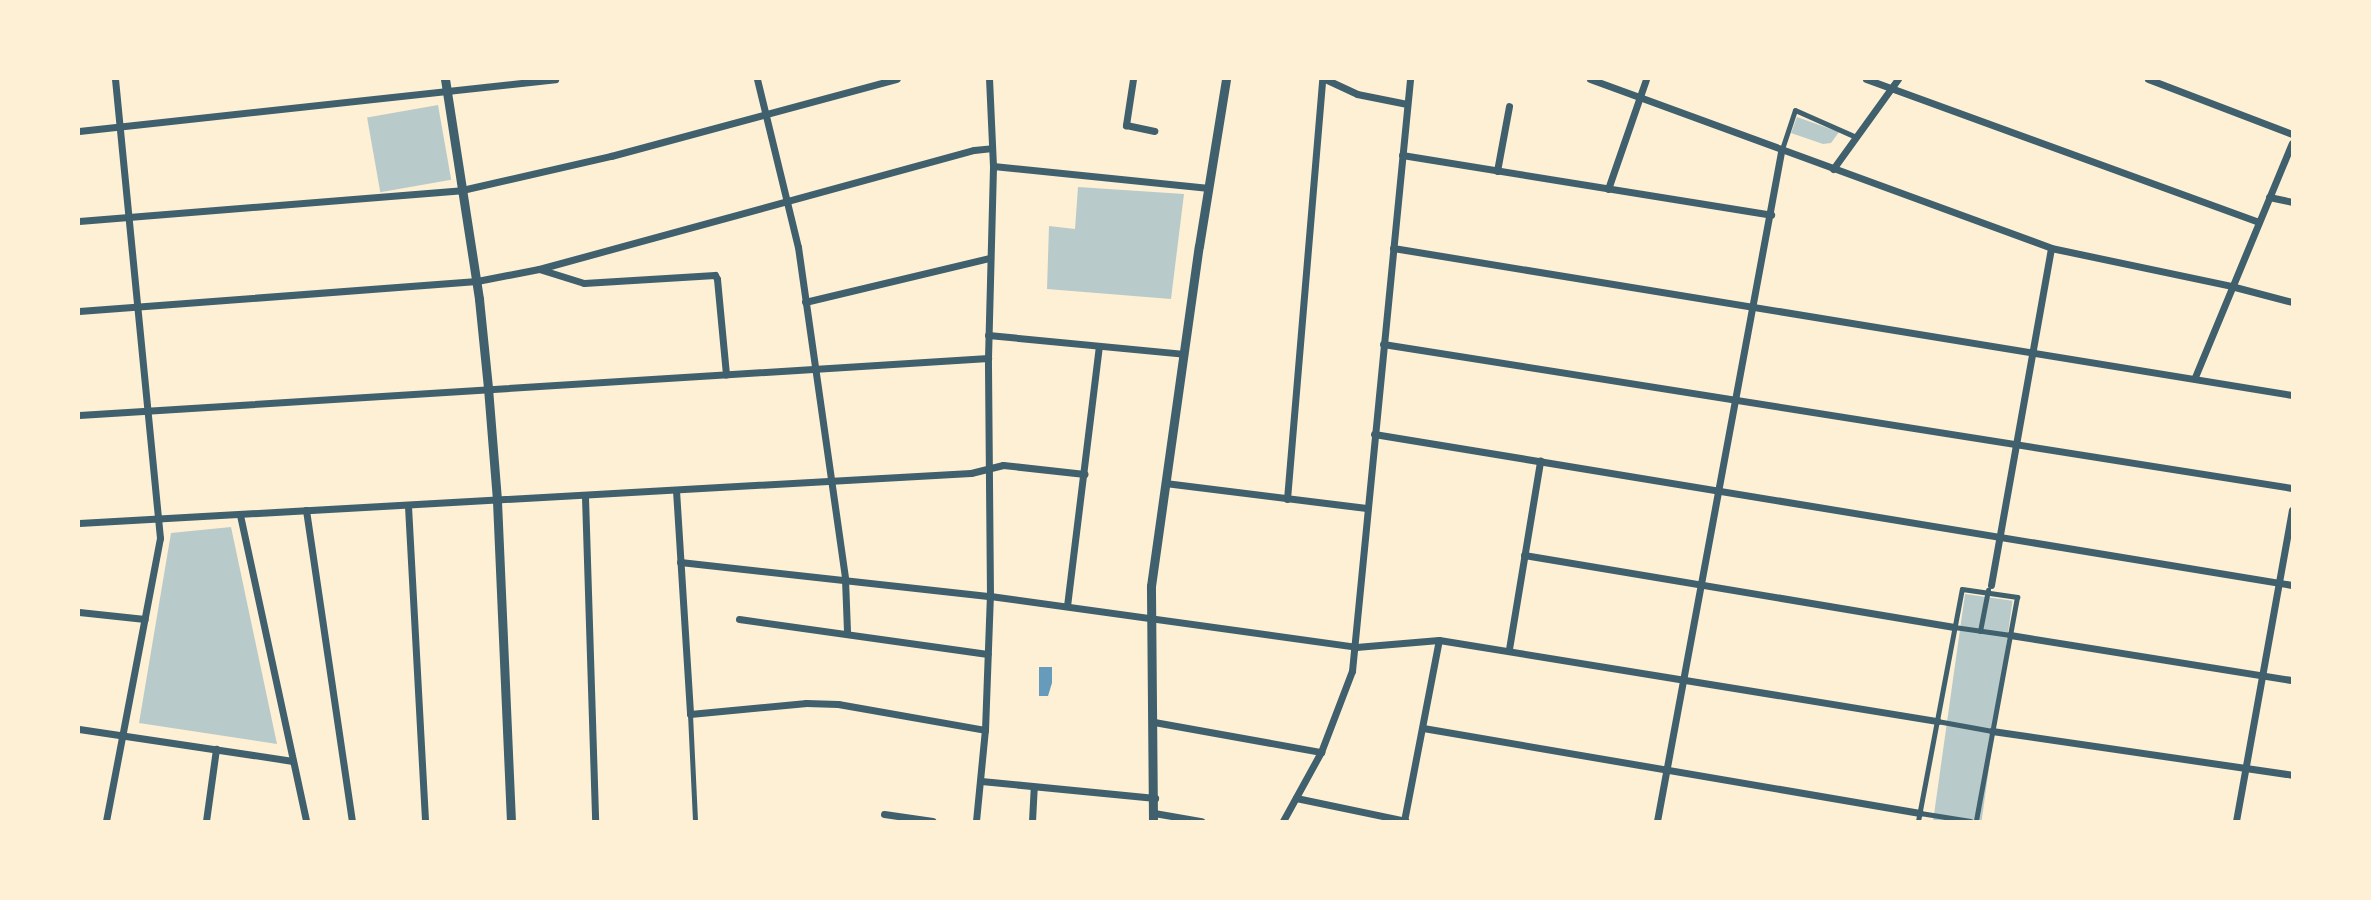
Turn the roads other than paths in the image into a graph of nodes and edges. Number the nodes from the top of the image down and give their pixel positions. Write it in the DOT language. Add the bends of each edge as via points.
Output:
graph roads {
  1 [pos="115,79"];
  2 [pos="555,79"];
  3 [pos="757,79"];
  4 [pos="897,79"];
  5 [pos="989,79"];
  6 [pos="1133,79"];
  7 [pos="1226,79"];
  8 [pos="1323,79"];
  9 [pos="1410,79"];
  10 [pos="1590,79"];
  11 [pos="1646,79"];
  12 [pos="1866,79"];
  13 [pos="1898,79"];
  14 [pos="2147,79"];
  15 [pos="445,84"];
  16 [pos="1891,88"];
  17 [pos="1639,97"];
  18 [pos="1408,104"];
  19 [pos="1509,106"];
  20 [pos="766,116"];
  21 [pos="120,127"];
  22 [pos="79,131"];
  23 [pos="1154,131"];
  24 [pos="2292,134"];
  25 [pos="1856,137"];
  26 [pos="2292,143"];
  27 [pos="992,148"];
  28 [pos="1781,152"];
  29 [pos="1402,155"];
  30 [pos="993,166"];
  31 [pos="1833,169"];
  32 [pos="1497,171"];
  33 [pos="1209,188"];
  34 [pos="1608,189"];
  35 [pos="462,190"];
  36 [pos="2269,197"];
  37 [pos="788,200"];
  38 [pos="2292,202"];
  39 [pos="1771,215"];
  40 [pos="129,216"];
  41 [pos="79,221"];
  42 [pos="2259,222"];
  43 [pos="1393,248"];
  44 [pos="2051,248"];
  45 [pos="990,258"];
  46 [pos="539,269"];
  47 [pos="477,281"];
  48 [pos="2231,286"];
  49 [pos="805,302"];
  50 [pos="2292,302"];
  51 [pos="139,307"];
  52 [pos="1753,309"];
  53 [pos="79,311"];
  54 [pos="988,335"];
  55 [pos="1383,344"];
  56 [pos="1099,347"];
  57 [pos="2032,351"];
  58 [pos="1184,354"];
  59 [pos="988,358"];
  60 [pos="814,370"];
  61 [pos="726,375"];
  62 [pos="2195,377"];
  63 [pos="488,388"];
  64 [pos="2292,395"];
  65 [pos="1736,400"];
  66 [pos="148,410"];
  67 [pos="79,415"];
  68 [pos="1374,433"];
  69 [pos="2016,444"];
  70 [pos="1540,461"];
  71 [pos="989,467"];
  72 [pos="1085,474"];
  73 [pos="831,481"];
  74 [pos="1165,484"];
  75 [pos="2292,488"];
  76 [pos="676,490"];
  77 [pos="1719,490"];
  78 [pos="584,496"];
  79 [pos="1287,499"];
  80 [pos="497,501"];
  81 [pos="408,506"];
  82 [pos="1366,508"];
  83 [pos="306,510"];
  84 [pos="2292,510"];
  85 [pos="240,515"];
  86 [pos="160,518"];
  87 [pos="79,523"];
  88 [pos="2000,535"];
  89 [pos="1524,555"];
  90 [pos="680,562"];
  91 [pos="845,579"];
  92 [pos="2278,583"];
  93 [pos="2292,585"];
  94 [pos="1701,586"];
  95 [pos="1989,588"];
  96 [pos="990,596"];
  97 [pos="1067,606"];
  98 [pos="79,612"];
  99 [pos="1150,617"];
  100 [pos="145,619"];
  101 [pos="739,619"];
  102 [pos="1954,627"];
  103 [pos="1980,631"];
  104 [pos="847,632"];
  105 [pos="2010,635"];
  106 [pos="1439,640"];
  107 [pos="1356,647"];
  108 [pos="1509,649"];
  109 [pos="988,654"];
  110 [pos="2262,675"];
  111 [pos="1684,678"];
  112 [pos="2292,680"];
  113 [pos="690,714"];
  114 [pos="1937,721"];
  115 [pos="1154,722"];
  116 [pos="1423,728"];
  117 [pos="79,729"];
  118 [pos="985,730"];
  119 [pos="1992,731"];
  120 [pos="123,734"];
  121 [pos="216,749"];
  122 [pos="1321,751"];
  123 [pos="293,761"];
  124 [pos="2246,769"];
  125 [pos="1666,772"];
  126 [pos="2292,775"];
  127 [pos="981,781"];
  128 [pos="1034,787"];
  129 [pos="1155,798"];
  130 [pos="1296,798"];
  131 [pos="884,814"];
  132 [pos="1153,817"];
  133 [pos="1919,817"];
  134 [pos="106,821"];
  135 [pos="206,821"];
  136 [pos="306,821"];
  137 [pos="352,821"];
  138 [pos="425,821"];
  139 [pos="511,821"];
  140 [pos="596,821"];
  141 [pos="695,821"];
  142 [pos="932,821"];
  143 [pos="976,821"];
  144 [pos="1032,821"];
  145 [pos="1201,821"];
  146 [pos="1283,821"];
  147 [pos="1405,821"];
  148 [pos="1657,821"];
  149 [pos="1970,821"];
  150 [pos="1976,821"];
  151 [pos="2236,821"];
  1 -- 21 [label="street"];
  2 -- 15 [label="street"];
  3 -- 20 [label="street"];
  4 -- 20 [label="street"];
  5 -- 27 [label="street"];
  6 -- 23 [label="street" via="1126,125"];
  7 -- 33 [label="street"];
  8 -- 18 [label="street" via="1357,94"];
  8 -- 79 [label="street"];
  9 -- 18 [label="street"];
  10 -- 17 [label="street"];
  11 -- 17 [label="street"];
  12 -- 16 [label="street"];
  13 -- 16 [label="street"];
  14 -- 24 [label="street"];
  15 -- 21 [label="street"];
  15 -- 35 [label="street"];
  16 -- 25 [label="street"];
  16 -- 42 [label="street"];
  17 -- 28 [label="street"];
  17 -- 34 [label="street"];
  18 -- 29 [label="street"];
  19 -- 32 [label="street"];
  20 -- 35 [label="street"];
  20 -- 37 [label="street"];
  21 -- 22 [label="street"];
  21 -- 40 [label="street"];
  25 -- 28 [label="street" via="1795,110"];
  25 -- 31 [label="street"];
  26 -- 36 [label="street"];
  27 -- 30 [label="street"];
  27 -- 37 [label="street"];
  28 -- 31 [label="street"];
  28 -- 39 [label="street"];
  29 -- 32 [label="street"];
  29 -- 43 [label="street"];
  30 -- 33 [label="street"];
  30 -- 45 [label="street"];
  31 -- 44 [label="street"];
  32 -- 34 [label="street"];
  33 -- 58 [label="street"];
  34 -- 39 [label="street"];
  35 -- 40 [label="street"];
  35 -- 47 [label="street"];
  36 -- 38 [label="street"];
  36 -- 42 [label="street"];
  37 -- 46 [label="street"];
  37 -- 49 [label="street"];
  39 -- 52 [label="street"];
  40 -- 41 [label="street"];
  40 -- 51 [label="street"];
  42 -- 48 [label="street"];
  43 -- 52 [label="street"];
  43 -- 55 [label="street"];
  44 -- 48 [label="street"];
  44 -- 57 [label="street"];
  45 -- 49 [label="street"];
  45 -- 54 [label="street"];
  46 -- 47 [label="street"];
  46 -- 61 [label="street" via="584,283 715,275"];
  47 -- 51 [label="street"];
  47 -- 63 [label="street"];
  48 -- 50 [label="street"];
  48 -- 62 [label="street"];
  49 -- 60 [label="street"];
  51 -- 53 [label="street"];
  51 -- 66 [label="street"];
  52 -- 57 [label="street"];
  52 -- 65 [label="street"];
  54 -- 56 [label="street"];
  54 -- 59 [label="street"];
  55 -- 65 [label="street"];
  55 -- 68 [label="street"];
  56 -- 58 [label="street"];
  56 -- 72 [label="street"];
  57 -- 62 [label="street"];
  57 -- 69 [label="street"];
  58 -- 74 [label="street"];
  59 -- 60 [label="street"];
  59 -- 71 [label="street"];
  60 -- 61 [label="street"];
  60 -- 73 [label="street"];
  61 -- 63 [label="street"];
  62 -- 64 [label="street"];
  63 -- 66 [label="street"];
  63 -- 80 [label="street"];
  65 -- 69 [label="street"];
  65 -- 77 [label="street"];
  66 -- 67 [label="street"];
  66 -- 86 [label="street"];
  68 -- 70 [label="street"];
  68 -- 82 [label="street"];
  69 -- 75 [label="street"];
  69 -- 88 [label="street"];
  70 -- 77 [label="street"];
  70 -- 89 [label="street"];
  71 -- 72 [label="street"];
  71 -- 73 [label="street" via="971,473"];
  71 -- 96 [label="street"];
  72 -- 97 [label="street"];
  73 -- 76 [label="street"];
  73 -- 91 [label="street"];
  74 -- 79 [label="street"];
  74 -- 99 [label="street"];
  76 -- 78 [label="street"];
  76 -- 90 [label="street"];
  77 -- 88 [label="street"];
  77 -- 94 [label="street"];
  78 -- 80 [label="street"];
  78 -- 140 [label="street"];
  79 -- 82 [label="street"];
  80 -- 81 [label="street"];
  80 -- 139 [label="street"];
  81 -- 83 [label="street"];
  81 -- 138 [label="street"];
  82 -- 107 [label="street"];
  83 -- 85 [label="street"];
  83 -- 137 [label="street"];
  84 -- 92 [label="street"];
  85 -- 86 [label="street"];
  85 -- 123 [label="street"];
  86 -- 87 [label="street"];
  86 -- 100 [label="street"];
  88 -- 92 [label="street"];
  88 -- 95 [label="street"];
  89 -- 94 [label="street"];
  89 -- 108 [label="street"];
  90 -- 91 [label="street"];
  90 -- 113 [label="street"];
  91 -- 96 [label="street"];
  91 -- 104 [label="street"];
  92 -- 93 [label="street"];
  92 -- 110 [label="street"];
  94 -- 102 [label="street"];
  94 -- 111 [label="street"];
  95 -- 102 [label="street" via="1962,589"];
  95 -- 103 [label="street"];
  95 -- 105 [label="street" via="2017,597"];
  96 -- 97 [label="street"];
  96 -- 109 [label="street"];
  97 -- 99 [label="street"];
  98 -- 100 [label="street"];
  99 -- 107 [label="street"];
  99 -- 115 [label="street"];
  100 -- 120 [label="street"];
  101 -- 104 [label="street"];
  102 -- 103 [label="street"];
  102 -- 114 [label="street"];
  103 -- 105 [label="street"];
  104 -- 109 [label="street"];
  105 -- 110 [label="street"];
  105 -- 119 [label="street"];
  106 -- 107 [label="street"];
  106 -- 108 [label="street"];
  106 -- 116 [label="street"];
  107 -- 122 [label="street" via="1341,705"];
  108 -- 111 [label="street"];
  109 -- 118 [label="street"];
  110 -- 112 [label="street"];
  110 -- 124 [label="street"];
  111 -- 114 [label="street"];
  111 -- 125 [label="street"];
  113 -- 118 [label="street" via="838,704"];
  113 -- 141 [label="street"];
  114 -- 119 [label="street"];
  114 -- 133 [label="street"];
  115 -- 122 [label="street"];
  115 -- 129 [label="street"];
  116 -- 125 [label="street"];
  116 -- 147 [label="street"];
  117 -- 120 [label="street"];
  118 -- 127 [label="street"];
  119 -- 124 [label="street"];
  119 -- 150 [label="street"];
  120 -- 121 [label="street"];
  120 -- 134 [label="street"];
  121 -- 123 [label="street"];
  121 -- 135 [label="street"];
  122 -- 130 [label="street"];
  123 -- 136 [label="street"];
  124 -- 126 [label="street"];
  124 -- 151 [label="street"];
  125 -- 133 [label="street"];
  125 -- 148 [label="street"];
  127 -- 128 [label="street"];
  127 -- 143 [label="street"];
  128 -- 129 [label="street"];
  128 -- 144 [label="street"];
  129 -- 132 [label="street"];
  130 -- 146 [label="street"];
  130 -- 147 [label="street"];
  131 -- 142 [label="street"];
  132 -- 145 [label="street"];
  133 -- 149 [label="street"];
}
